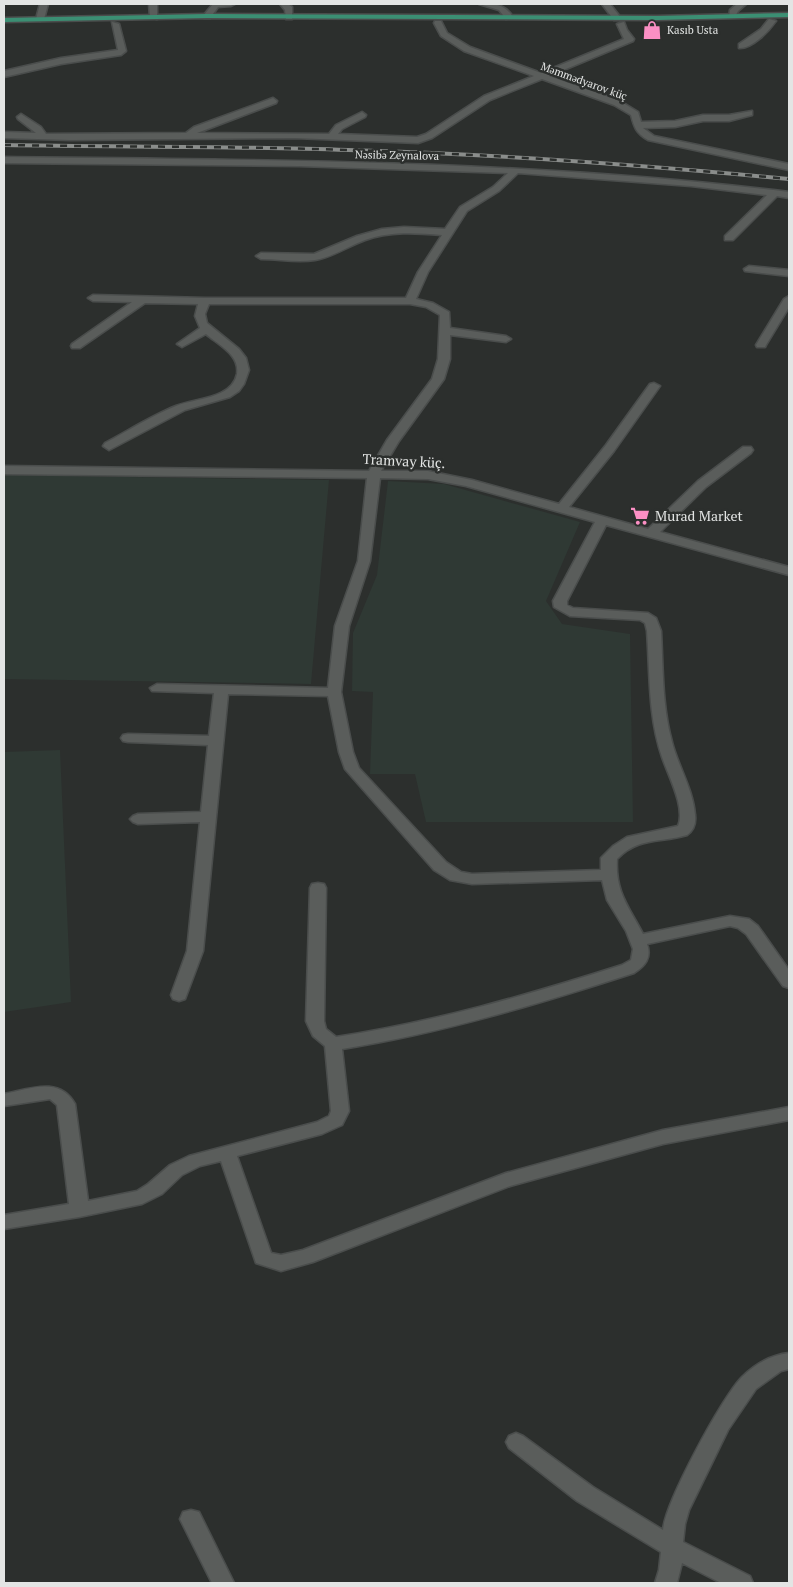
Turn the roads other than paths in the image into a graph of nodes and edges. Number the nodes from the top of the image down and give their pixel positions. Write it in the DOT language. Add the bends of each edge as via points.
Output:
graph roads {
  1 [pos="44,4"];
  2 [pos="153,4"];
  3 [pos="231,4"];
  4 [pos="284,4"];
  5 [pos="483,4"];
  6 [pos="606,4"];
  7 [pos="742,4"];
  8 [pos="732,15"];
  9 [pos="789,15"];
  10 [pos="207,16"];
  11 [pos="289,16"];
  12 [pos="154,17"];
  13 [pos="4,20"];
  14 [pos="509,20"];
  15 [pos="619,21"];
  16 [pos="772,21"];
  17 [pos="789,21"];
  18 [pos="40,22"];
  19 [pos="438,23"];
  20 [pos="115,24"];
  21 [pos="4,27"];
  22 [pos="742,46"];
  23 [pos="4,74"];
  24 [pos="539,76"];
  25 [pos="273,101"];
  26 [pos="749,113"];
  27 [pos="362,115"];
  28 [pos="22,117"];
  29 [pos="636,126"];
  30 [pos="4,135"];
  31 [pos="43,136"];
  32 [pos="190,136"];
  33 [pos="332,136"];
  34 [pos="4,160"];
  35 [pos="789,167"];
  36 [pos="516,170"];
  37 [pos="775,193"];
  38 [pos="789,195"];
  39 [pos="448,232"];
  40 [pos="729,238"];
  41 [pos="260,256"];
  42 [pos="749,269"];
  43 [pos="789,273"];
  44 [pos="93,298"];
  45 [pos="789,299"];
  46 [pos="142,300"];
  47 [pos="204,301"];
  48 [pos="410,301"];
  49 [pos="206,329"];
  50 [pos="446,331"];
  51 [pos="506,339"];
  52 [pos="182,344"];
  53 [pos="761,345"];
  54 [pos="76,346"];
  55 [pos="654,386"];
  56 [pos="109,446"];
  57 [pos="747,450"];
  58 [pos="4,470"];
  59 [pos="374,473"];
  60 [pos="561,509"];
  61 [pos="602,520"];
  62 [pos="651,533"];
  63 [pos="789,571"];
  64 [pos="157,688"];
  65 [pos="221,689"];
  66 [pos="334,692"];
  67 [pos="128,738"];
  68 [pos="216,741"];
  69 [pos="208,817"];
  70 [pos="138,819"];
  71 [pos="608,875"];
  72 [pos="318,888"];
  73 [pos="639,940"];
  74 [pos="789,982"];
  75 [pos="179,995"];
  76 [pos="333,1044"];
  77 [pos="4,1100"];
  78 [pos="789,1114"];
  79 [pos="226,1153"];
  80 [pos="79,1210"];
  81 [pos="4,1222"];
  82 [pos="789,1361"];
  83 [pos="516,1442"];
  84 [pos="191,1519"];
  85 [pos="672,1547"];
  86 [pos="223,1583"];
  87 [pos="666,1583"];
  88 [pos="742,1583"];
  1 -- 18 [label="street"];
  2 -- 12 [label="street"];
  3 -- 10 [label="street" via="216,6"];
  4 -- 11 [label="street" via="289,9"];
  5 -- 14 [label="street" via="506,11"];
  6 -- 15 [label="street"];
  7 -- 8 [label="street"];
  8 -- 9 [label="main road"];
  8 -- 15 [label="main road"];
  10 -- 11 [label="main road"];
  10 -- 12 [label="main road"];
  11 -- 14 [label="main road"];
  12 -- 18 [label="main road"];
  13 -- 18 [label="main road"];
  14 -- 15 [label="main road"];
  14 -- 19 [label="main road"];
  15 -- 16 [label="main road"];
  15 -- 24 [label="street" via="630,39 628,41"];
  16 -- 17 [label="main road"];
  16 -- 22 [label="street" via="764,31"];
  18 -- 20 [label="main road"];
  18 -- 21 [label="main road"];
  19 -- 20 [label="main road"];
  19 -- 24 [label="street, Məmmədyarov küç" via="444,34 467,49"];
  20 -- 23 [label="street" via="122,51 118,54"];
  24 -- 29 [label="street, Məmmədyarov küç" via="617,102 635,114"];
  24 -- 33 [label="street" via="474,105 424,138"];
  25 -- 32 [label="street" via="197,130"];
  26 -- 29 [label="street" via="729,118"];
  27 -- 33 [label="street" via="339,127"];
  28 -- 31 [label="street"];
  29 -- 35 [label="street, Məmmədyarov küç" via="651,138"];
  30 -- 31 [label="street"];
  31 -- 32 [label="street"];
  32 -- 33 [label="street"];
  34 -- 36 [label="street, Nəsibə Zeynalova"];
  36 -- 37 [label="street, Nəsibə Zeynalova" via="671,180"];
  36 -- 39 [label="street" via="496,189 463,210"];
  37 -- 38 [label="street, Nəsibə Zeynalova"];
  37 -- 40 [label="street"];
  39 -- 41 [label="street" via="387,231 361,238 323,255"];
  39 -- 48 [label="street" via="423,272"];
  42 -- 43 [label="street"];
  44 -- 46 [label="street"];
  45 -- 53 [label="street"];
  46 -- 47 [label="street"];
  46 -- 54 [label="street"];
  47 -- 48 [label="street"];
  47 -- 49 [label="street" via="200,315"];
  48 -- 50 [label="street" via="445,314"];
  49 -- 52 [label="street"];
  49 -- 56 [label="street" via="230,345 240,358 243,368 238,385 220,396 168,414"];
  50 -- 51 [label="street"];
  50 -- 59 [label="street" via="444,359 438,379 393,440"];
  55 -- 60 [label="street"];
  57 -- 62 [label="street" via="702,484"];
  58 -- 59 [label="street, Tramvay küç."];
  59 -- 60 [label="street, Tramvay küç." via="451,478"];
  59 -- 66 [label="street" via="364,561 342,626"];
  60 -- 61 [label="street, Tramvay küç."];
  61 -- 62 [label="street, Tramvay küç."];
  61 -- 71 [label="street" via="560,601 561,607 570,612 644,616 651,622 660,724 680,781 688,822 678,833 637,839 619,847 609,858"];
  62 -- 63 [label="street, Tramvay küç."];
  64 -- 65 [label="street"];
  65 -- 66 [label="street"];
  65 -- 68 [label="street"];
  66 -- 71 [label="street" via="352,769 440,866 456,876 472,879"];
  67 -- 68 [label="street"];
  68 -- 69 [label="street"];
  69 -- 70 [label="street"];
  69 -- 75 [label="street" via="196,951"];
  71 -- 73 [label="street" via="616,901"];
  72 -- 76 [label="street" via="315,1021 319,1032"];
  73 -- 74 [label="street" via="730,921 743,924 752,930"];
  73 -- 76 [label="street" via="641,955 638,963 628,968 505,1006"];
  76 -- 79 [label="street" via="340,1111 336,1120 322,1127"];
  77 -- 80 [label="street" via="52,1092 66,1104"];
  78 -- 79 [label="street" via="663,1137 506,1180 306,1257 281,1263 263,1258"];
  79 -- 80 [label="street" via="176,1170 142,1197"];
  80 -- 81 [label="street"];
  82 -- 85 [label="street" via="776,1363 748,1383 721,1424 680,1508 674,1524"];
  83 -- 85 [label="street" via="585,1494"];
  84 -- 86 [label="street"];
  85 -- 87 [label="street"];
  85 -- 88 [label="street"];
}
